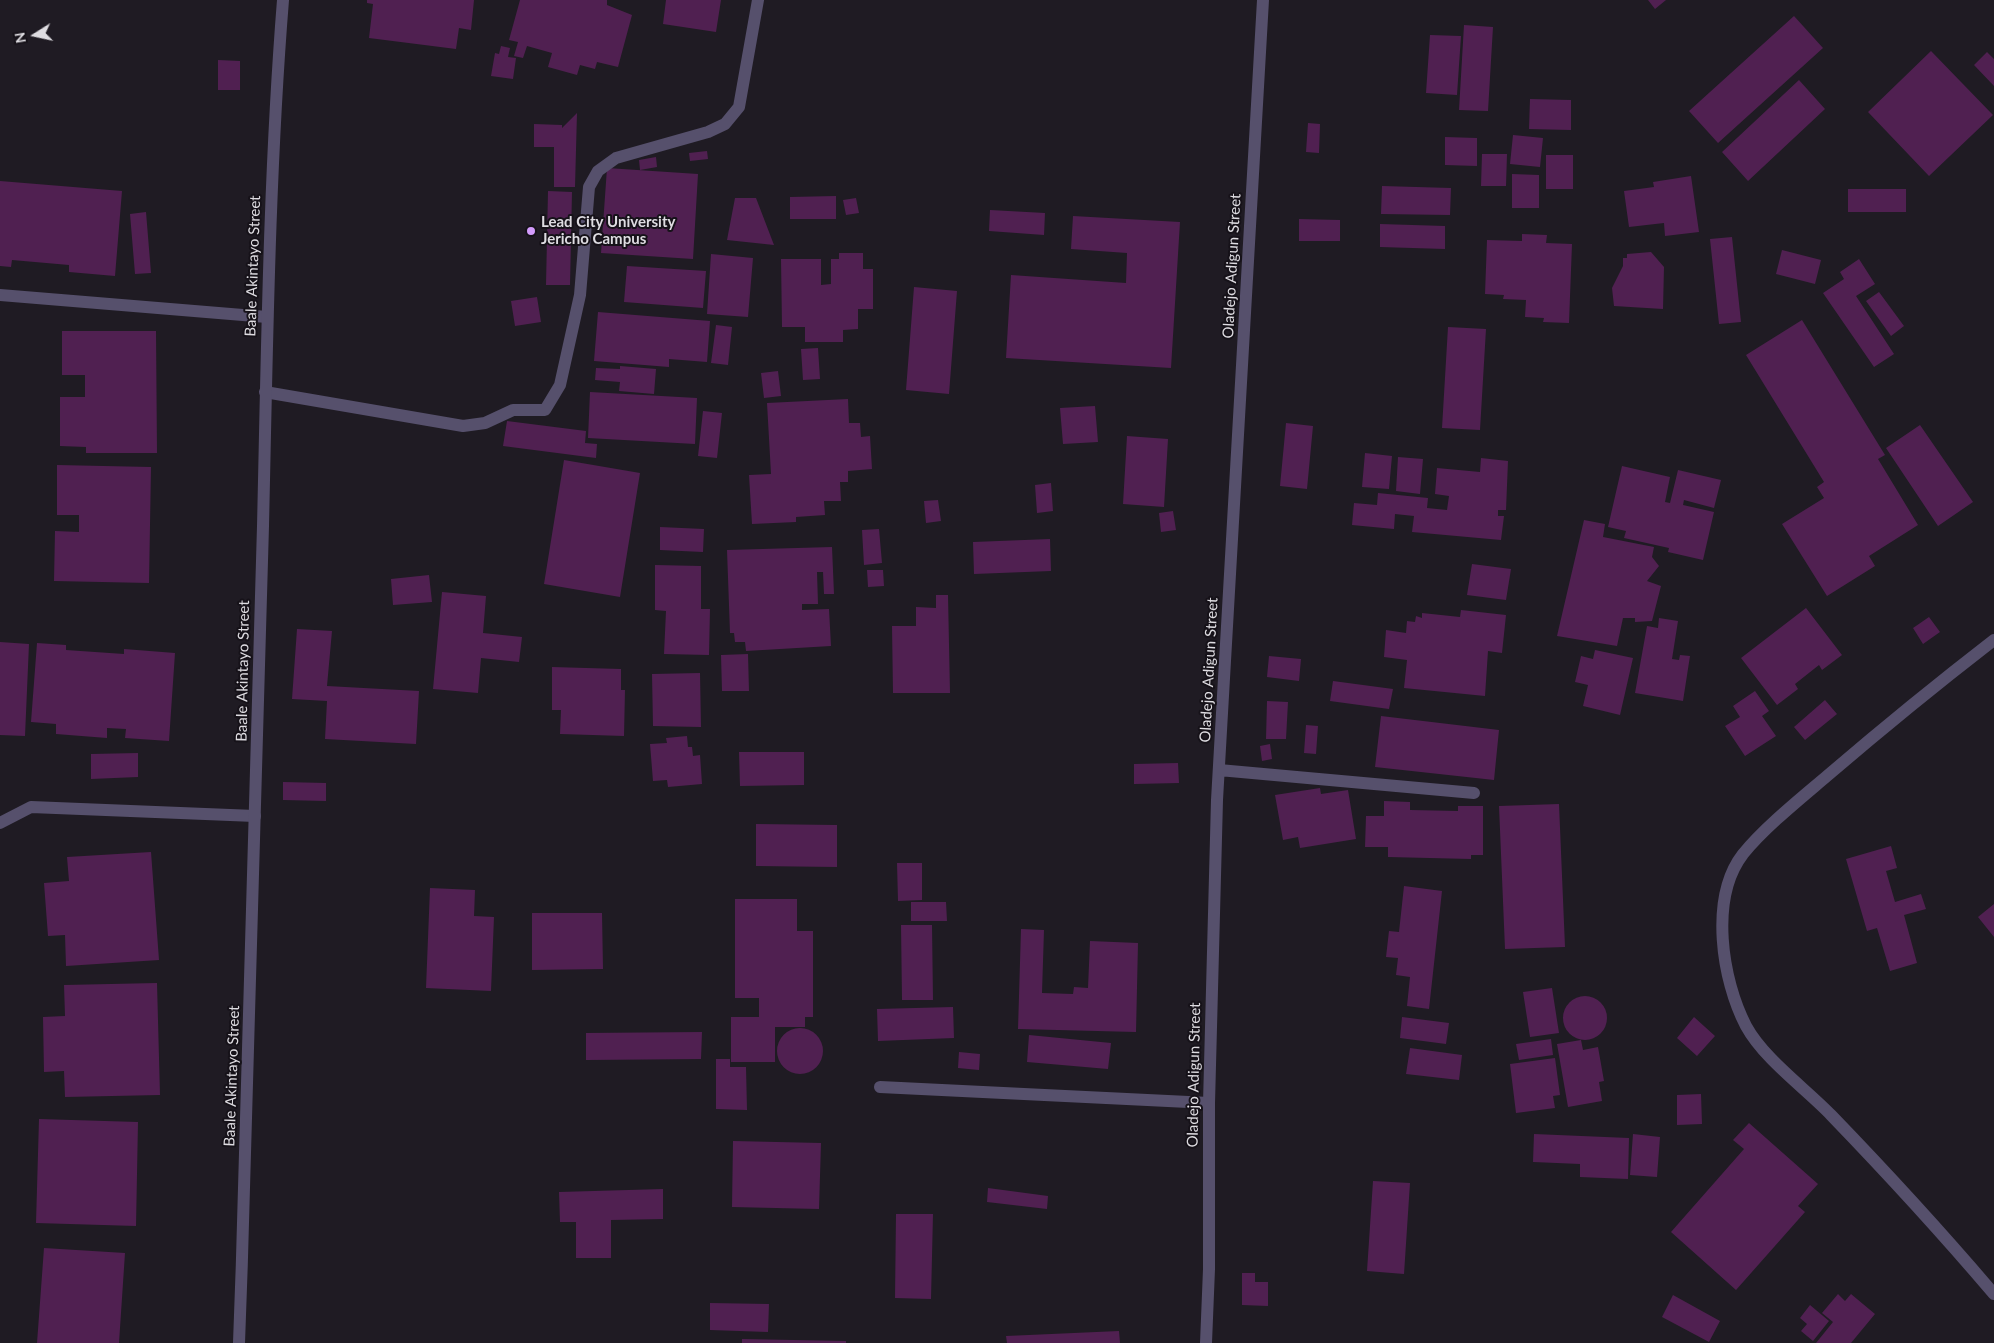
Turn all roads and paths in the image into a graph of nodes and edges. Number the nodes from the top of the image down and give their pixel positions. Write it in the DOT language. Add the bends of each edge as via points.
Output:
graph roads {
  1 [pos="283,0"];
  2 [pos="758,0"];
  3 [pos="1263,0"];
  4 [pos="0,295"];
  5 [pos="267,317"];
  6 [pos="265,392"];
  7 [pos="1994,640"];
  8 [pos="1219,770"];
  9 [pos="1474,793"];
  10 [pos="255,816"];
  11 [pos="0,823"];
  12 [pos="880,1087"];
  13 [pos="1209,1103"];
  14 [pos="1994,1294"];
  15 [pos="239,1343"];
  16 [pos="1206,1343"];
  1 -- 5 [label="street, Baale Akintayo Street"];
  2 -- 6 [label="street" via="739,107 726,124 616,158 598,170 589,188 580,295 560,385 545,410 513,410 485,423 463,426"];
  3 -- 8 [label="street, Oladejo Adigun Street"];
  4 -- 5 [label="street"];
  5 -- 6 [label="street, Baale Akintayo Street"];
  6 -- 10 [label="street, Baale Akintayo Street"];
  7 -- 14 [label="street" via="1904,710 1789,808 1743,854 1730,877 1723,912 1723,949 1734,1000 1747,1028 1765,1051 1831,1116"];
  8 -- 9 [label="street"];
  8 -- 13 [label="street, Oladejo Adigun Street"];
  10 -- 11 [label="street" via="31,807"];
  10 -- 15 [label="street, Baale Akintayo Street"];
  12 -- 13 [label="street"];
  13 -- 16 [label="street, Oladejo Adigun Street"];
}
